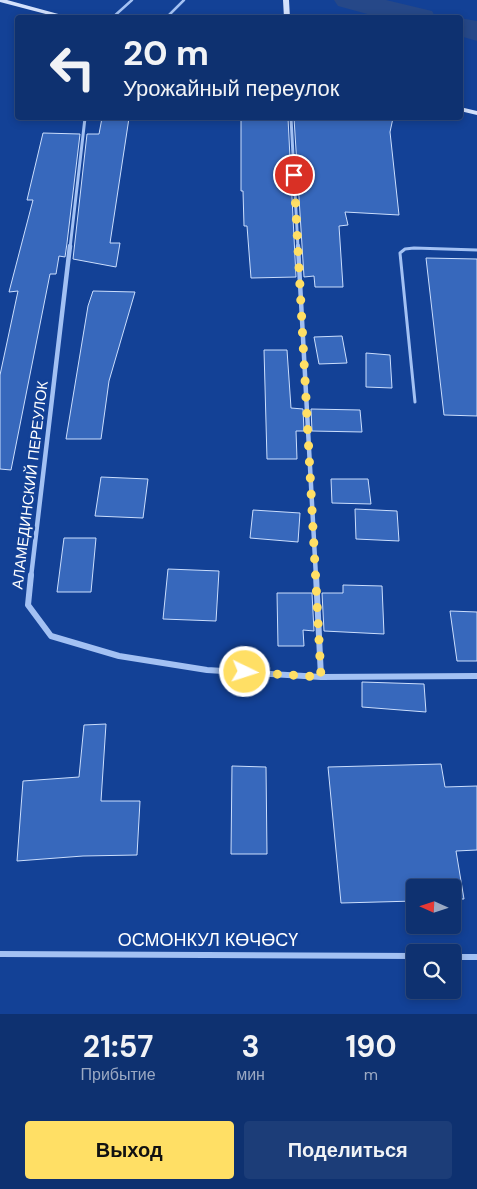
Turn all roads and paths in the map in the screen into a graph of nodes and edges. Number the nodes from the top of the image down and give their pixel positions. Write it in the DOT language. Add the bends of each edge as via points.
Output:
graph roads {
  1 [pos="0,0"];
  2 [pos="132,0"];
  3 [pos="184,0"];
  4 [pos="286,0"];
  5 [pos="58,15"];
  6 [pos="115,15"];
  7 [pos="169,15"];
  8 [pos="287,15"];
  9 [pos="463,110"];
  10 [pos="477,113"];
  11 [pos="85,120"];
  12 [pos="291,120"];
  13 [pos="477,250"];
  14 [pos="415,402"];
  15 [pos="477,676"];
  16 [pos="321,677"];
  17 [pos="0,954"];
  18 [pos="406,956"];
  19 [pos="461,956"];
  20 [pos="477,957"];
  1 -- 5 [label="main road"];
  2 -- 6 [label="lane"];
  3 -- 7 [label="lane"];
  4 -- 8 [label="main road"];
  9 -- 10 [label="main road"];
  11 -- 16 [label="street, АЛАМЕДИНСКИЙ ПЕРЕУЛОК" via="28,605 51,636 119,656 206,670"];
  12 -- 16 [label="street"];
  13 -- 14 [label="lane" via="414,248 400,253"];
  15 -- 16 [label="street, АЛАМЕДИНСКИЙ ПЕРЕУЛОК"];
  17 -- 18 [label="street, ОСМОНКУЛ КӨЧӨСҮ"];
  19 -- 20 [label="street"];
}
